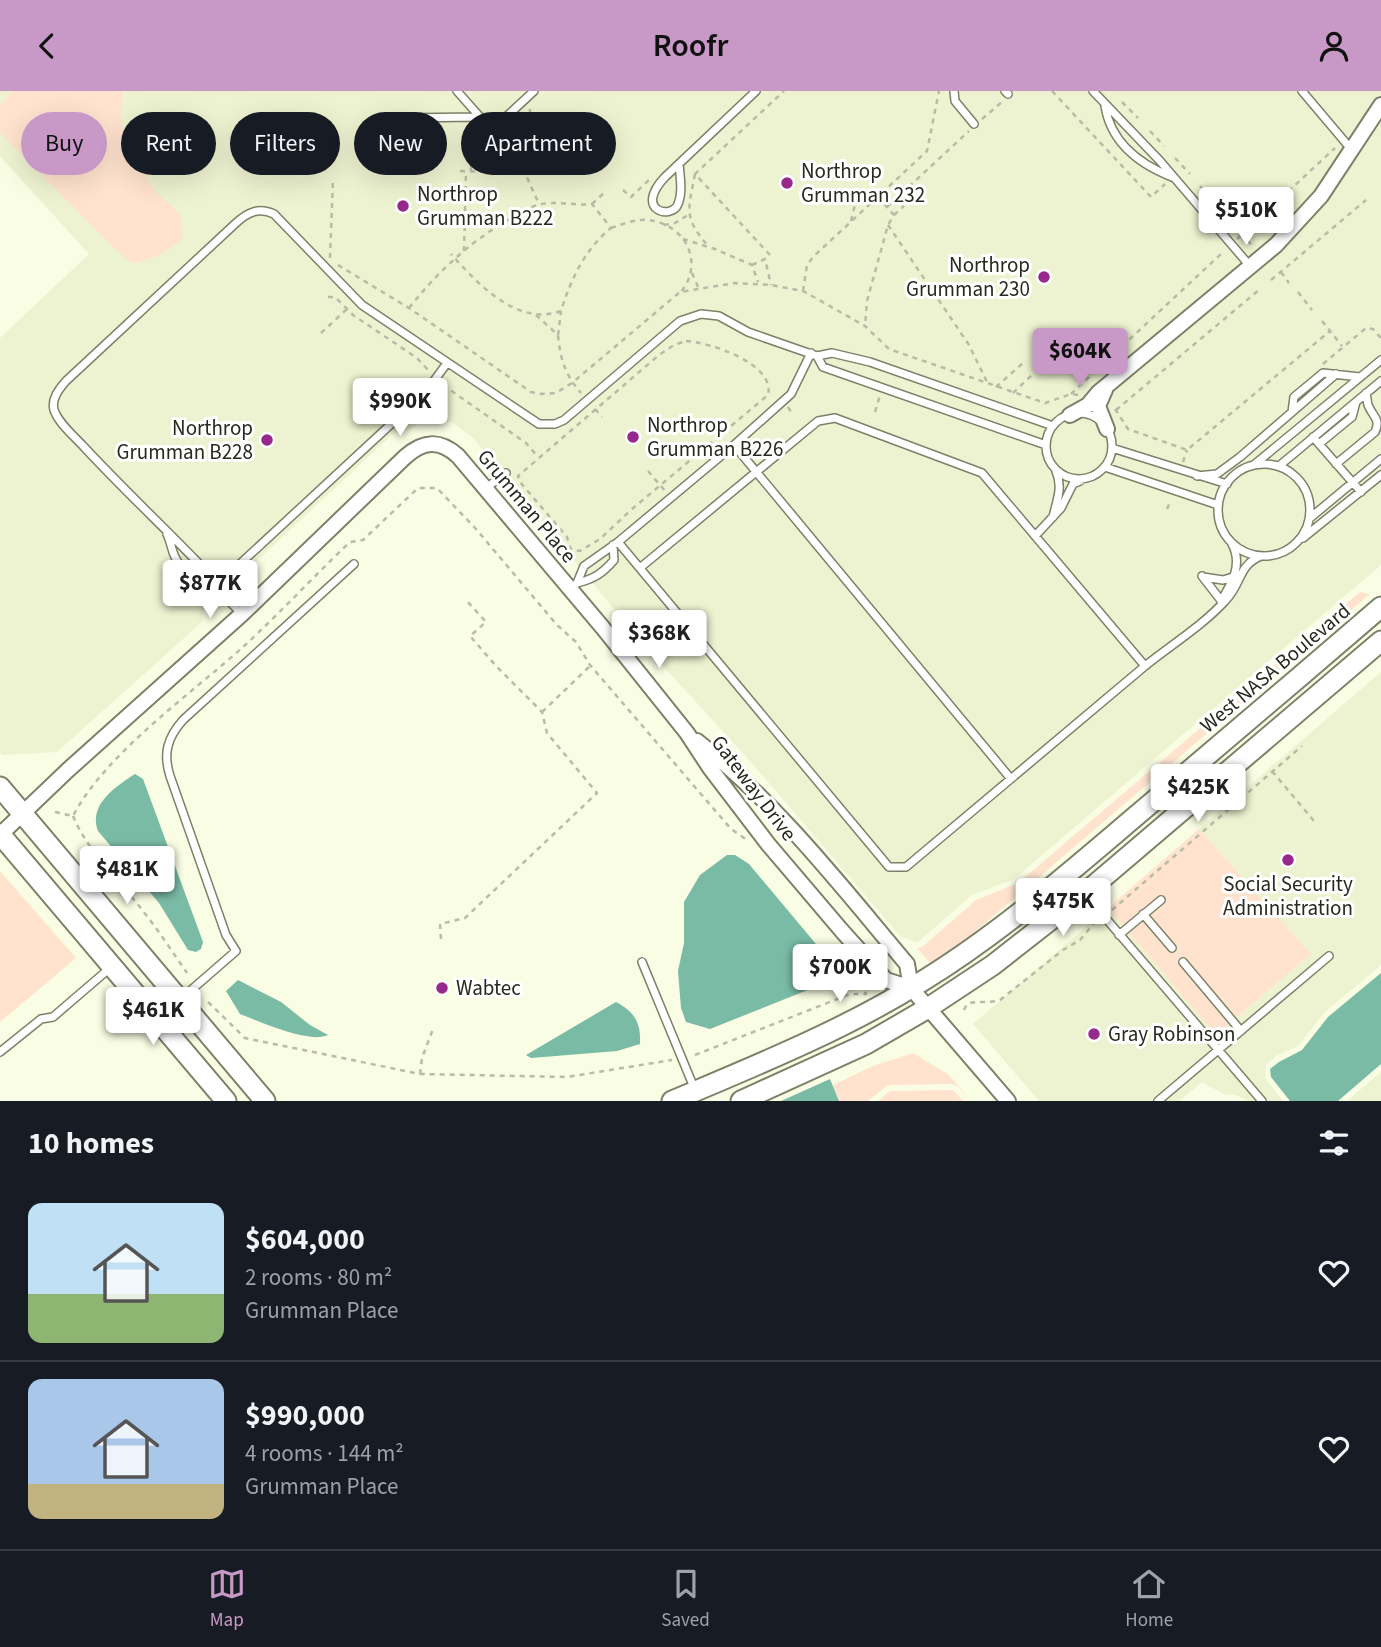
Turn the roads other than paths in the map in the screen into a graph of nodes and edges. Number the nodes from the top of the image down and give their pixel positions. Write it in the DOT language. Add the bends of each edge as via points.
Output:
graph roads {
  1 [pos="457,91"];
  2 [pos="534,91"];
  3 [pos="756,91"];
  4 [pos="954,91"];
  5 [pos="1093,91"];
  6 [pos="1302,91"];
  7 [pos="1381,104"];
  8 [pos="1105,105"];
  9 [pos="476,112"];
  10 [pos="511,112"];
  11 [pos="974,124"];
  12 [pos="1344,148"];
  13 [pos="679,164"];
  14 [pos="1175,179"];
  15 [pos="1250,266"];
  16 [pos="814,354"];
  17 [pos="1381,360"];
  18 [pos="447,363"];
  19 [pos="1360,377"];
  20 [pos="1381,380"];
  21 [pos="1107,386"];
  22 [pos="1366,393"];
  23 [pos="1070,415"];
  24 [pos="1053,426"];
  25 [pos="1107,429"];
  26 [pos="1316,440"];
  27 [pos="734,445"];
  28 [pos="1046,445"];
  29 [pos="1112,448"];
  30 [pos="1381,459"];
  31 [pos="1336,464"];
  32 [pos="1253,465"];
  33 [pos="1279,466"];
  34 [pos="1105,467"];
  35 [pos="1055,470"];
  36 [pos="506,473"];
  37 [pos="755,473"];
  38 [pos="1381,475"];
  39 [pos="1197,476"];
  40 [pos="1084,479"];
  41 [pos="1352,483"];
  42 [pos="1227,484"];
  43 [pos="485,489"];
  44 [pos="1361,492"];
  45 [pos="1218,505"];
  46 [pos="1052,517"];
  47 [pos="1310,518"];
  48 [pos="165,531"];
  49 [pos="1035,536"];
  50 [pos="1229,540"];
  51 [pos="1299,540"];
  52 [pos="616,544"];
  53 [pos="1263,556"];
  54 [pos="354,564"];
  55 [pos="640,568"];
  56 [pos="1233,577"];
  57 [pos="574,586"];
  58 [pos="215,587"];
  59 [pos="1223,602"];
  60 [pos="1381,607"];
  61 [pos="242,614"];
  62 [pos="1360,625"];
  63 [pos="1379,643"];
  64 [pos="1145,666"];
  65 [pos="687,733"];
  66 [pos="1011,779"];
  67 [pos="0,787"];
  68 [pos="22,814"];
  69 [pos="0,834"];
  70 [pos="1085,893"];
  71 [pos="1161,899"];
  72 [pos="1143,915"];
  73 [pos="1119,935"];
  74 [pos="1172,949"];
  75 [pos="1329,956"];
  76 [pos="642,962"];
  77 [pos="1183,962"];
  78 [pos="112,966"];
  79 [pos="911,988"];
  80 [pos="180,1000"];
  81 [pos="928,1008"];
  82 [pos="1241,1031"];
  83 [pos="1217,1051"];
  84 [pos="0,1052"];
  85 [pos="695,1091"];
  86 [pos="226,1101"];
  87 [pos="265,1101"];
  88 [pos="672,1101"];
  89 [pos="741,1101"];
  90 [pos="1008,1101"];
  91 [pos="1158,1101"];
  92 [pos="1262,1101"];
  1 -- 9 [label="lane"];
  2 -- 10 [label="lane"];
  3 -- 13 [label="lane"];
  4 -- 11 [label="lane" via="955,101"];
  5 -- 8 [label="lane"];
  6 -- 12 [label="lane"];
  7 -- 12 [label="street"];
  8 -- 14 [label="lane"];
  8 -- 14 [label="lane" via="1113,133 1139,162"];
  12 -- 15 [label="street" via="1339,172 1314,205"];
  13 -- 13 [label="lane" via="650,197 659,210 674,210 678,204"];
  14 -- 15 [label="lane"];
  15 -- 21 [label="street"];
  16 -- 18 [label="lane" via="748,332 719,316 689,316 564,420 547,425 528,418"];
  16 -- 24 [label="lane" via="832,353 870,362"];
  16 -- 27 [label="lane" via="791,394"];
  16 -- 28 [label="lane" via="823,367"];
  17 -- 19 [label="lane"];
  18 -- 48 [label="lane" via="362,305 274,215 265,210 246,214 66,381 55,397 58,417"];
  18 -- 58 [label="lane" via="403,412"];
  19 -- 32 [label="lane"];
  19 -- 39 [label="lane" via="1323,373 1294,397 1292,412 1217,474"];
  20 -- 22 [label="lane"];
  21 -- 23 [label="street"];
  21 -- 25 [label="street" via="1098,406"];
  22 -- 26 [label="lane"];
  22 -- 31 [label="lane" via="1379,426"];
  23 -- 24 [label="lane"];
  23 -- 25 [label="lane" via="1091,415"];
  24 -- 28 [label="lane"];
  25 -- 29 [label="lane"];
  26 -- 31 [label="lane"];
  26 -- 33 [label="lane"];
  27 -- 37 [label="lane"];
  27 -- 52 [label="lane"];
  28 -- 35 [label="lane"];
  29 -- 34 [label="lane"];
  29 -- 39 [label="lane"];
  30 -- 41 [label="lane"];
  31 -- 41 [label="lane"];
  32 -- 33 [label="lane"];
  32 -- 42 [label="lane"];
  33 -- 47 [label="lane" via="1307,492"];
  34 -- 40 [label="lane"];
  34 -- 45 [label="lane"];
  35 -- 40 [label="lane"];
  35 -- 46 [label="lane" via="1060,492"];
  36 -- 43 [label="lane"];
  37 -- 49 [label="lane" via="818,421 835,418 982,473"];
  37 -- 55 [label="lane"];
  37 -- 66 [label="lane"];
  38 -- 44 [label="lane"];
  39 -- 42 [label="lane"];
  40 -- 46 [label="lane" via="1073,484"];
  41 -- 44 [label="lane"];
  41 -- 47 [label="lane"];
  42 -- 45 [label="lane"];
  43 -- 57 [label="street, Grumman Place"];
  43 -- 61 [label="street, Grumman Place" via="450,449 435,443 417,448"];
  44 -- 51 [label="lane"];
  45 -- 50 [label="lane"];
  46 -- 49 [label="lane"];
  47 -- 51 [label="lane"];
  48 -- 58 [label="lane" via="207,572"];
  48 -- 58 [label="lane" via="180,565 194,580"];
  49 -- 64 [label="lane"];
  50 -- 53 [label="lane" via="1250,554"];
  50 -- 56 [label="lane" via="1238,563"];
  51 -- 53 [label="lane" via="1282,552"];
  52 -- 55 [label="lane"];
  52 -- 57 [label="lane" via="584,566"];
  52 -- 57 [label="lane" via="614,560 607,568"];
  53 -- 59 [label="lane" via="1243,569 1237,588"];
  54 -- 80 [label="lane" via="183,720 169,740 165,755 170,776 226,935 236,951"];
  55 -- 66 [label="lane" via="889,866 906,867"];
  56 -- 59 [label="lane"];
  56 -- 59 [label="lane" via="1202,576"];
  57 -- 65 [label="street, Grumman Place"];
  58 -- 61 [label="lane"];
  59 -- 64 [label="lane"];
  60 -- 62 [label="main road, West NASA Boulevard"];
  61 -- 68 [label="street, Grumman Place"];
  62 -- 63 [label="main road"];
  62 -- 79 [label="main road, West NASA Boulevard" via="1028,907"];
  63 -- 70 [label="main road"];
  64 -- 66 [label="lane"];
  65 -- 79 [label="street, Gateway Drive" via="768,844 842,931 886,980"];
  65 -- 79 [label="street, Gateway Drive" via="742,777 796,833 907,964"];
  67 -- 68 [label="main road"];
  68 -- 69 [label="street, Grumman Place"];
  68 -- 80 [label="main road"];
  69 -- 78 [label="main road"];
  70 -- 73 [label="lane"];
  70 -- 81 [label="main road"];
  71 -- 72 [label="lane"];
  72 -- 73 [label="lane"];
  72 -- 74 [label="lane"];
  73 -- 83 [label="lane"];
  75 -- 82 [label="lane"];
  76 -- 85 [label="lane"];
  77 -- 82 [label="lane"];
  78 -- 84 [label="lane" via="53,1017 41,1019"];
  78 -- 86 [label="main road"];
  79 -- 81 [label="street, Gateway Drive"];
  79 -- 85 [label="main road, West NASA Boulevard" via="817,1038"];
  80 -- 87 [label="main road"];
  81 -- 89 [label="main road" via="841,1056"];
  81 -- 90 [label="street, Gateway Drive"];
  82 -- 83 [label="lane"];
  83 -- 91 [label="lane"];
  83 -- 92 [label="lane"];
  85 -- 88 [label="main road, West NASA Boulevard"];
}
